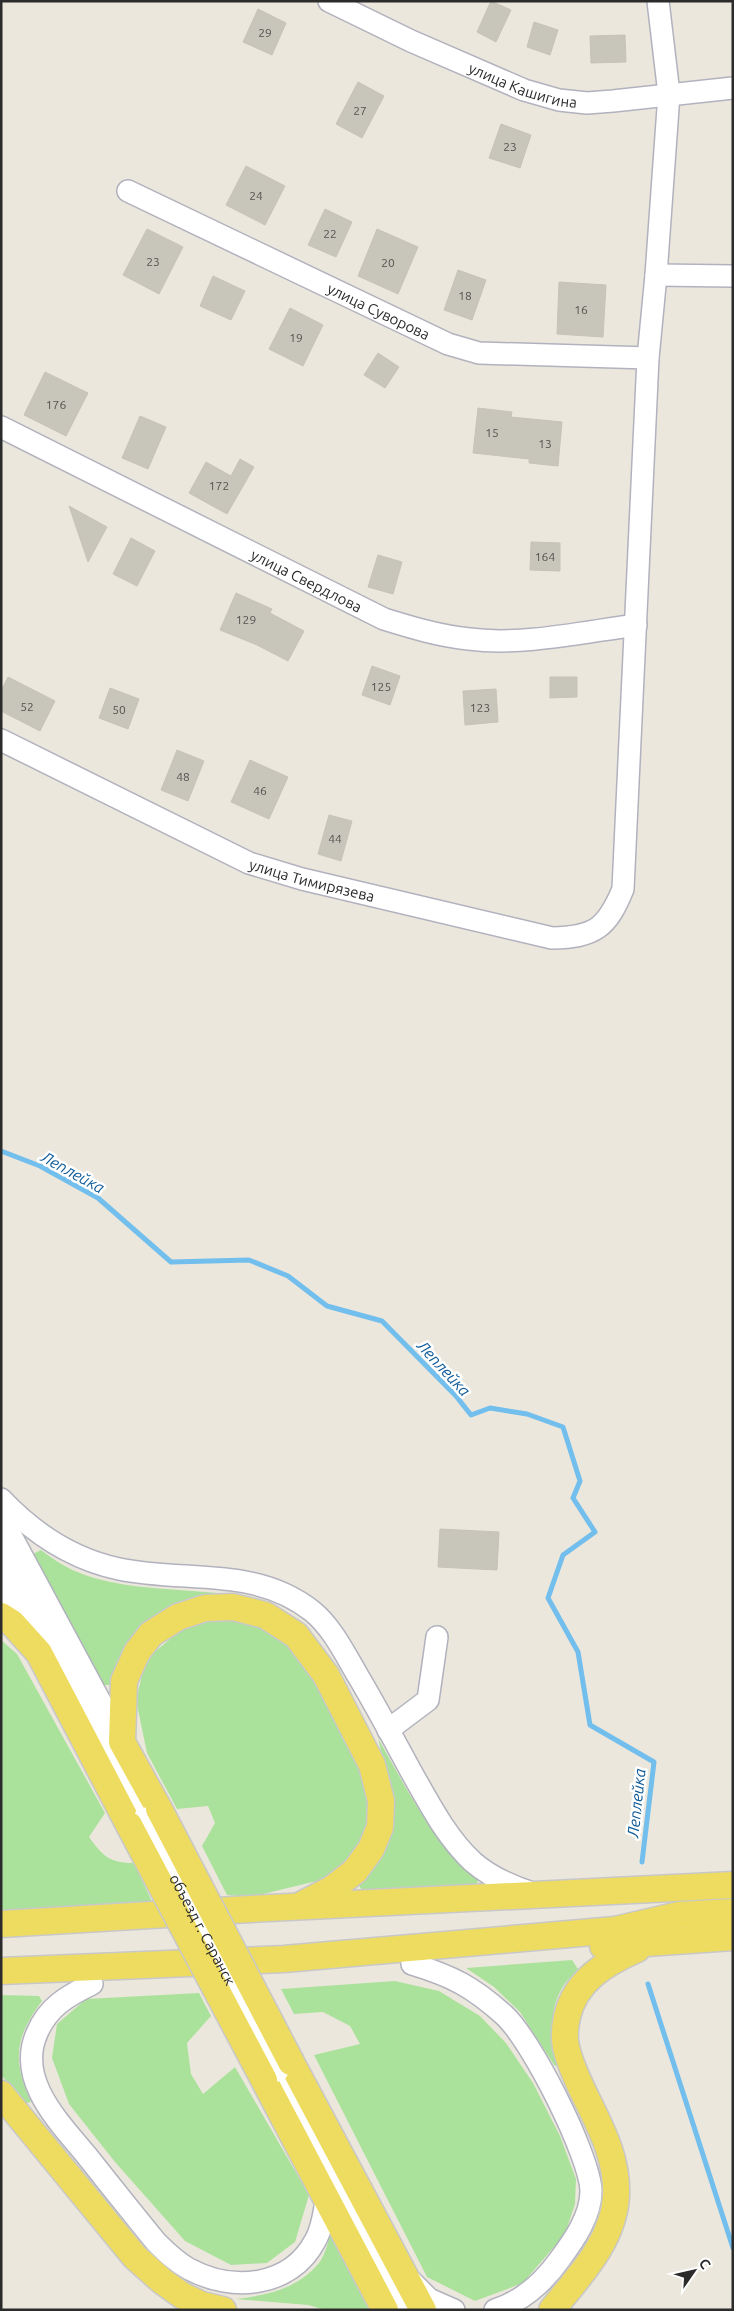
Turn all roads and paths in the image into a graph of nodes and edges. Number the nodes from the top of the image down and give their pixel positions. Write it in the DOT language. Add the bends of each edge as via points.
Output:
graph roads {
  1 [pos="329,1"];
  2 [pos="658,1"];
  3 [pos="733,88"];
  4 [pos="669,94"];
  5 [pos="128,192"];
  6 [pos="656,275"];
  7 [pos="733,276"];
  8 [pos="648,358"];
  9 [pos="1,427"];
  10 [pos="636,625"];
  11 [pos="1,740"];
  12 [pos="1,1499"];
  13 [pos="1,1516"];
  14 [pos="1,1551"];
  15 [pos="1,1583"];
  16 [pos="1,1616"];
  17 [pos="437,1637"];
  18 [pos="39,1653"];
  19 [pos="388,1730"];
  20 [pos="122,1742"];
  21 [pos="144,1817"];
  22 [pos="733,1885"];
  23 [pos="540,1896"];
  24 [pos="296,1907"];
  25 [pos="733,1912"];
  26 [pos="679,1915"];
  27 [pos="1,1924"];
  28 [pos="733,1937"];
  29 [pos="1,1941"];
  30 [pos="653,1942"];
  31 [pos="412,1964"];
  32 [pos="1,1971"];
  33 [pos="92,1984"];
  34 [pos="1,1985"];
  35 [pos="278,2071"];
  36 [pos="1,2094"];
  37 [pos="326,2201"];
  38 [pos="406,2277"];
  39 [pos="223,2310"];
  40 [pos="385,2310"];
  41 [pos="405,2310"];
  42 [pos="423,2310"];
  43 [pos="454,2310"];
  44 [pos="496,2310"];
  45 [pos="552,2310"];
  1 -- 4 [label="street, улица Кашигина" via="411,42 550,98 588,103"];
  2 -- 4 [label="street, улица Тимирязева"];
  3 -- 4 [label="street, улица Кашигина"];
  4 -- 6 [label="street, улица Тимирязева"];
  5 -- 8 [label="street, улица Суворова" via="448,344 479,353"];
  6 -- 7 [label="street"];
  6 -- 8 [label="street, улица Тимирязева"];
  8 -- 10 [label="street, улица Тимирязева"];
  9 -- 10 [label="street, улица Свердлова" via="384,619 424,632 471,640 514,640"];
  10 -- 11 [label="street, улица Тимирязева" via="622,889 614,911 598,929 576,937 552,938 302,879 249,863"];
  12 -- 19 [label="street" via="47,1540 94,1563 120,1570 230,1578 290,1597 323,1623 352,1665"];
  13 -- 20 [label="street"];
  14 -- 21 [label="street"];
  15 -- 18 [label="street"];
  16 -- 18 [label="main road" via="12,1623"];
  17 -- 19 [label="street" via="428,1700"];
  18 -- 21 [label="main road"];
  19 -- 23 [label="street" via="429,1804 472,1861 490,1875"];
  20 -- 21 [label="main road"];
  20 -- 24 [label="main road" via="124,1681 137,1652 151,1634 178,1617 206,1608 233,1607 265,1615 296,1635 326,1675 372,1765 381,1801 380,1827 371,1849 355,1871 332,1889"];
  21 -- 35 [label="main road, bridge"];
  22 -- 23 [label="main road"];
  23 -- 24 [label="main road"];
  24 -- 27 [label="main road"];
  25 -- 26 [label="main road"];
  26 -- 29 [label="main road" via="610,1907 262,1923"];
  26 -- 32 [label="main road" via="615,1930 284,1959"];
  28 -- 30 [label="main road"];
  30 -- 31 [label="main road"];
  30 -- 45 [label="main road" via="600,1968 580,1987 570,2005 565,2026 566,2046 613,2160 616,2196 611,2224 601,2245"];
  31 -- 33 [label="main road"];
  31 -- 44 [label="street" via="445,1974 476,1991 506,2017 527,2045 563,2110 585,2162 591,2192 586,2217 573,2242 536,2288 513,2304"];
  33 -- 34 [label="main road"];
  33 -- 37 [label="street" via="51,2008 33,2042 30,2058 33,2075 52,2113 156,2242 173,2258 212,2279 238,2284 261,2282 283,2274 303,2258 315,2241"];
  35 -- 37 [label="main road"];
  35 -- 38 [label="main road"];
  35 -- 41 [label="street"];
  36 -- 39 [label="main road" via="135,2257 183,2296"];
  37 -- 40 [label="main road"];
  38 -- 42 [label="main road"];
  38 -- 43 [label="street" via="429,2299"];
}
